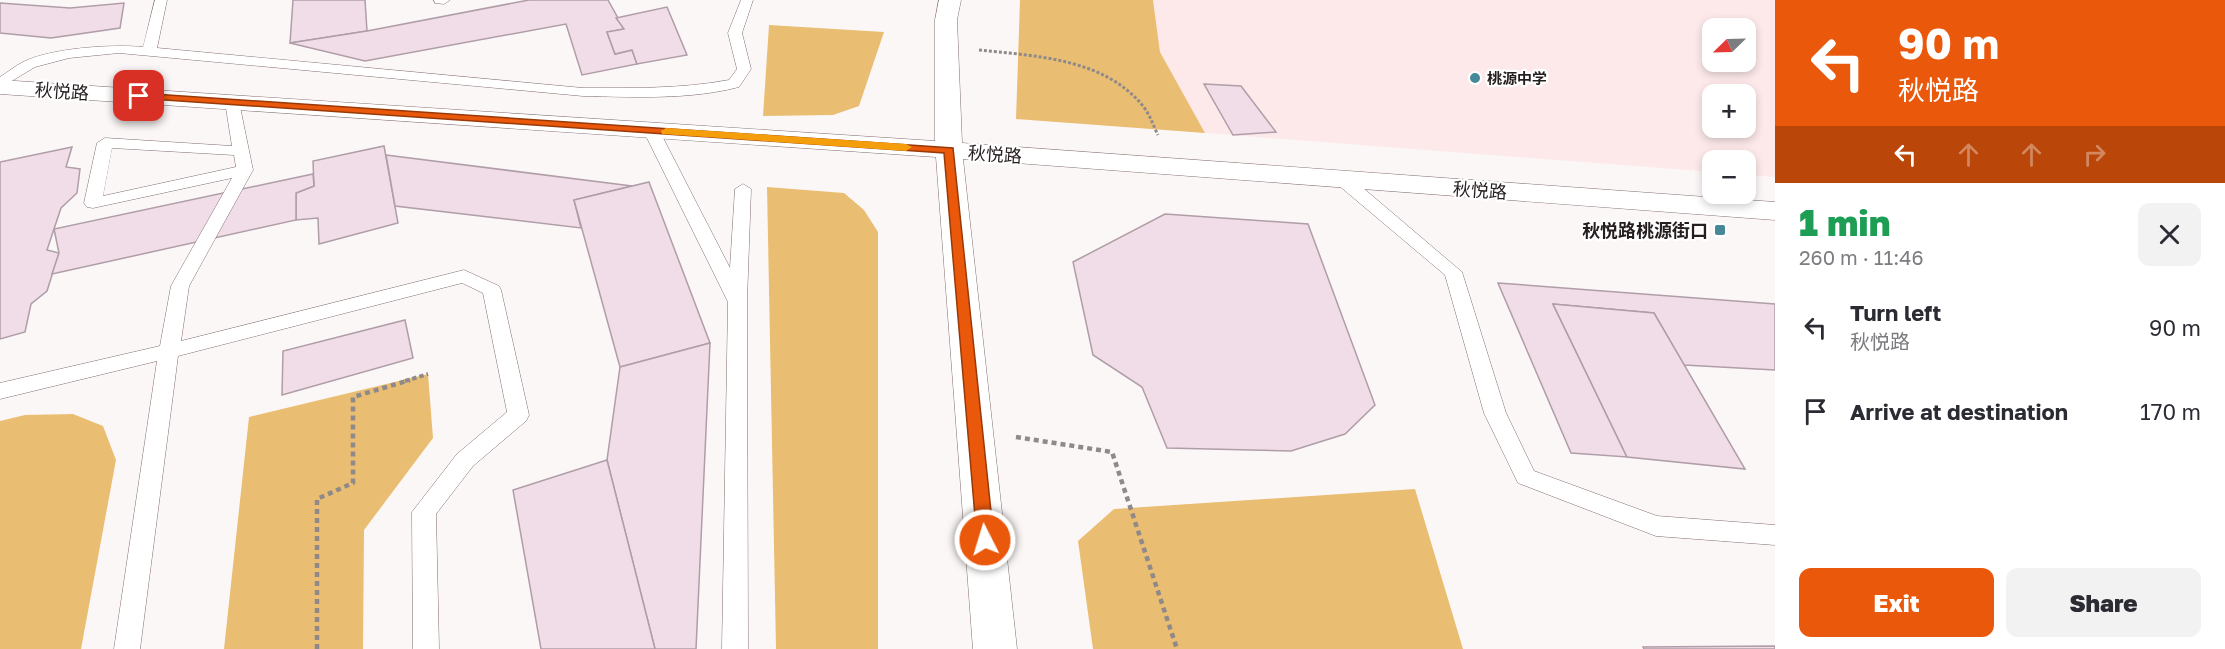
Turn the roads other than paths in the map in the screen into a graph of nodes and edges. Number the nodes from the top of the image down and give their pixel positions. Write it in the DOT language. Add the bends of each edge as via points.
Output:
graph roads {
  1 [pos="161,0"];
  2 [pos="747,0"];
  3 [pos="950,0"];
  4 [pos="149,52"];
  5 [pos="0,85"];
  6 [pos="232,102"];
  7 [pos="651,130"];
  8 [pos="949,150"];
  9 [pos="242,151"];
  10 [pos="245,170"];
  11 [pos="1343,180"];
  12 [pos="743,189"];
  13 [pos="1775,212"];
  14 [pos="738,302"];
  15 [pos="169,351"];
  16 [pos="0,391"];
  17 [pos="1775,535"];
  18 [pos="127,649"];
  19 [pos="426,649"];
  20 [pos="735,649"];
  21 [pos="995,649"];
  1 -- 4 [label="lane"];
  2 -- 4 [label="lane" via="735,33 744,69 734,84 709,89 583,92"];
  3 -- 8 [label="street" via="946,20"];
  4 -- 5 [label="lane" via="119,49 69,54 30,64"];
  5 -- 6 [label="street, 秋悦路"];
  6 -- 7 [label="street, 秋悦路"];
  6 -- 9 [label="lane"];
  7 -- 8 [label="street, 秋悦路"];
  7 -- 14 [label="lane"];
  8 -- 11 [label="street, 秋悦路"];
  8 -- 21 [label="street"];
  9 -- 10 [label="lane"];
  9 -- 10 [label="lane" via="105,143 93,203"];
  10 -- 15 [label="lane" via="180,286"];
  11 -- 13 [label="street, 秋悦路"];
  11 -- 17 [label="lane" via="1453,272 1495,413 1526,477 1656,526"];
  12 -- 14 [label="lane"];
  14 -- 20 [label="lane"];
  15 -- 16 [label="lane"];
  15 -- 18 [label="lane"];
  15 -- 19 [label="lane" via="464,276 492,290 518,415 465,460 424,512"];
}
